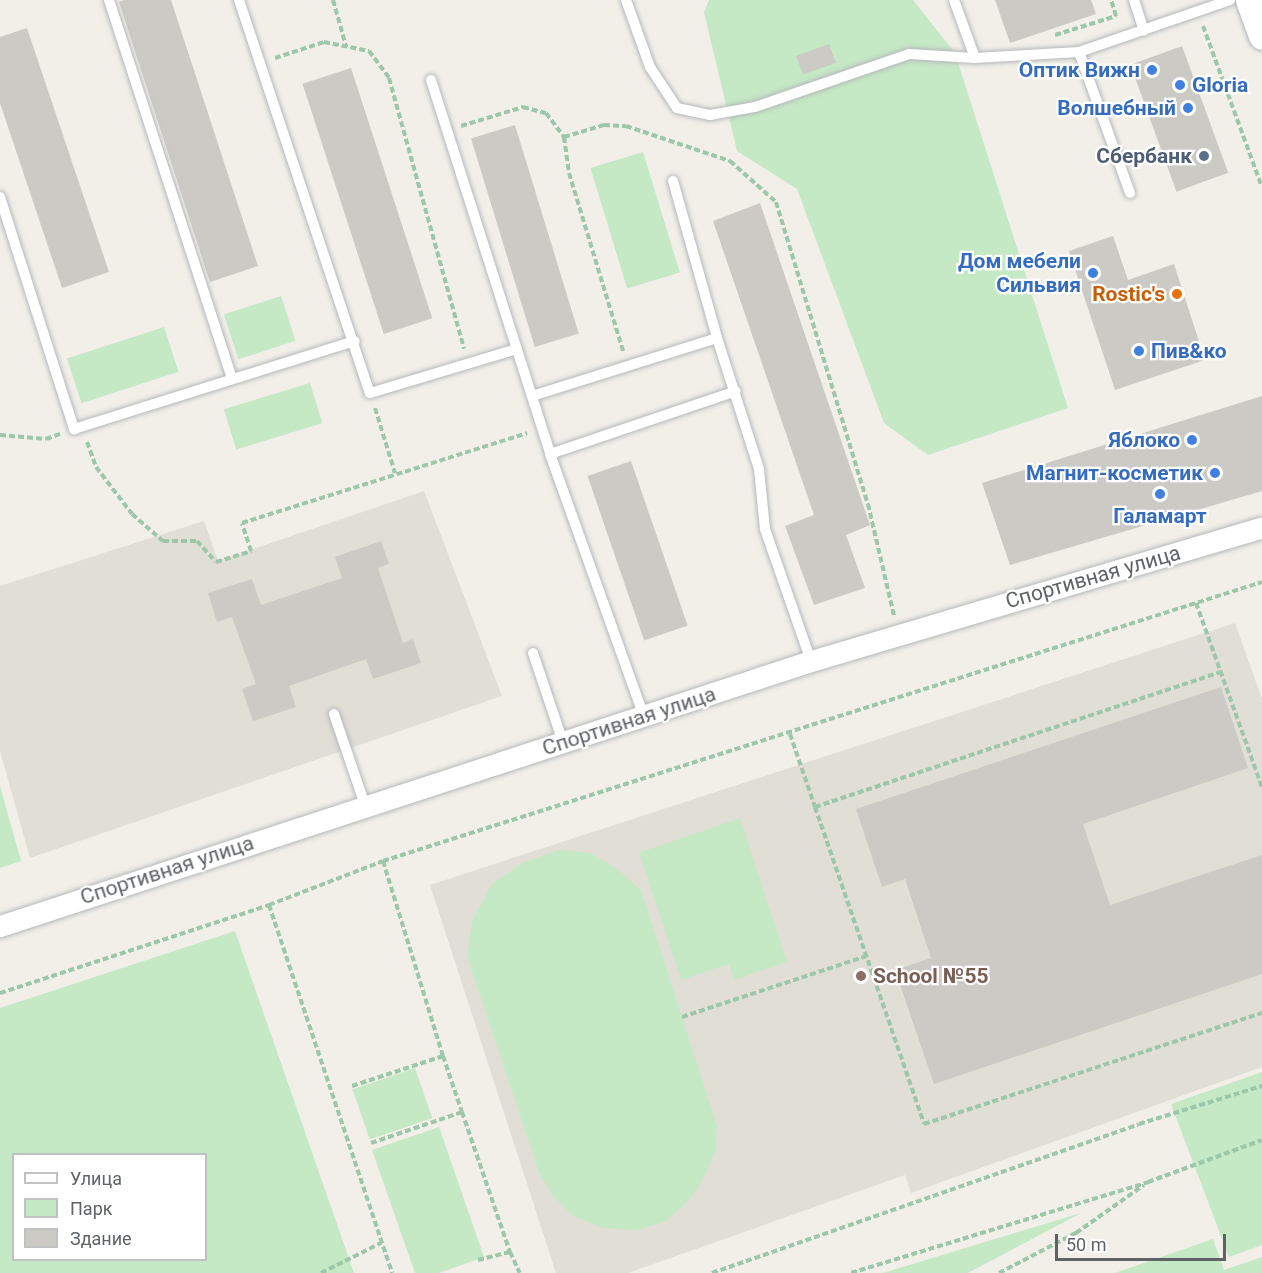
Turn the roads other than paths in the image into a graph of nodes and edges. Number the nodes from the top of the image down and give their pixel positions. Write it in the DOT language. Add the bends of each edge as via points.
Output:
graph roads {
  1 [pos="109,0"];
  2 [pos="239,0"];
  3 [pos="626,0"];
  4 [pos="954,0"];
  5 [pos="1134,0"];
  6 [pos="1230,0"];
  7 [pos="1249,0"];
  8 [pos="1144,30"];
  9 [pos="1262,36"];
  10 [pos="1079,52"];
  11 [pos="975,58"];
  12 [pos="431,80"];
  13 [pos="673,180"];
  14 [pos="1130,193"];
  15 [pos="0,197"];
  16 [pos="717,338"];
  17 [pos="354,341"];
  18 [pos="517,349"];
  19 [pos="232,378"];
  20 [pos="736,391"];
  21 [pos="532,396"];
  22 [pos="550,454"];
  23 [pos="1262,527"];
  24 [pos="533,653"];
  25 [pos="811,660"];
  26 [pos="334,714"];
  27 [pos="644,716"];
  28 [pos="563,742"];
  29 [pos="365,805"];
  30 [pos="0,926"];
  1 -- 19 [label="lane"];
  2 -- 17 [label="lane"];
  3 -- 11 [label="lane" via="650,67 678,108 710,115 755,107 909,54"];
  4 -- 11 [label="lane"];
  5 -- 8 [label="lane"];
  6 -- 8 [label="lane"];
  7 -- 9 [label="street"];
  8 -- 10 [label="lane"];
  10 -- 11 [label="lane"];
  10 -- 14 [label="lane"];
  12 -- 18 [label="lane"];
  13 -- 16 [label="lane"];
  15 -- 19 [label="lane" via="74,429"];
  16 -- 20 [label="lane"];
  16 -- 21 [label="lane"];
  17 -- 18 [label="lane" via="370,393"];
  17 -- 19 [label="lane"];
  18 -- 21 [label="lane"];
  20 -- 22 [label="lane"];
  20 -- 25 [label="lane" via="759,469 765,529"];
  21 -- 22 [label="lane"];
  22 -- 27 [label="lane"];
  23 -- 25 [label="street, Спортивная улица"];
  24 -- 28 [label="lane"];
  25 -- 27 [label="street, Спортивная улица"];
  26 -- 29 [label="lane"];
  27 -- 28 [label="street, Спортивная улица"];
  28 -- 29 [label="street, Спортивная улица"];
  29 -- 30 [label="street, Спортивная улица"];
}
